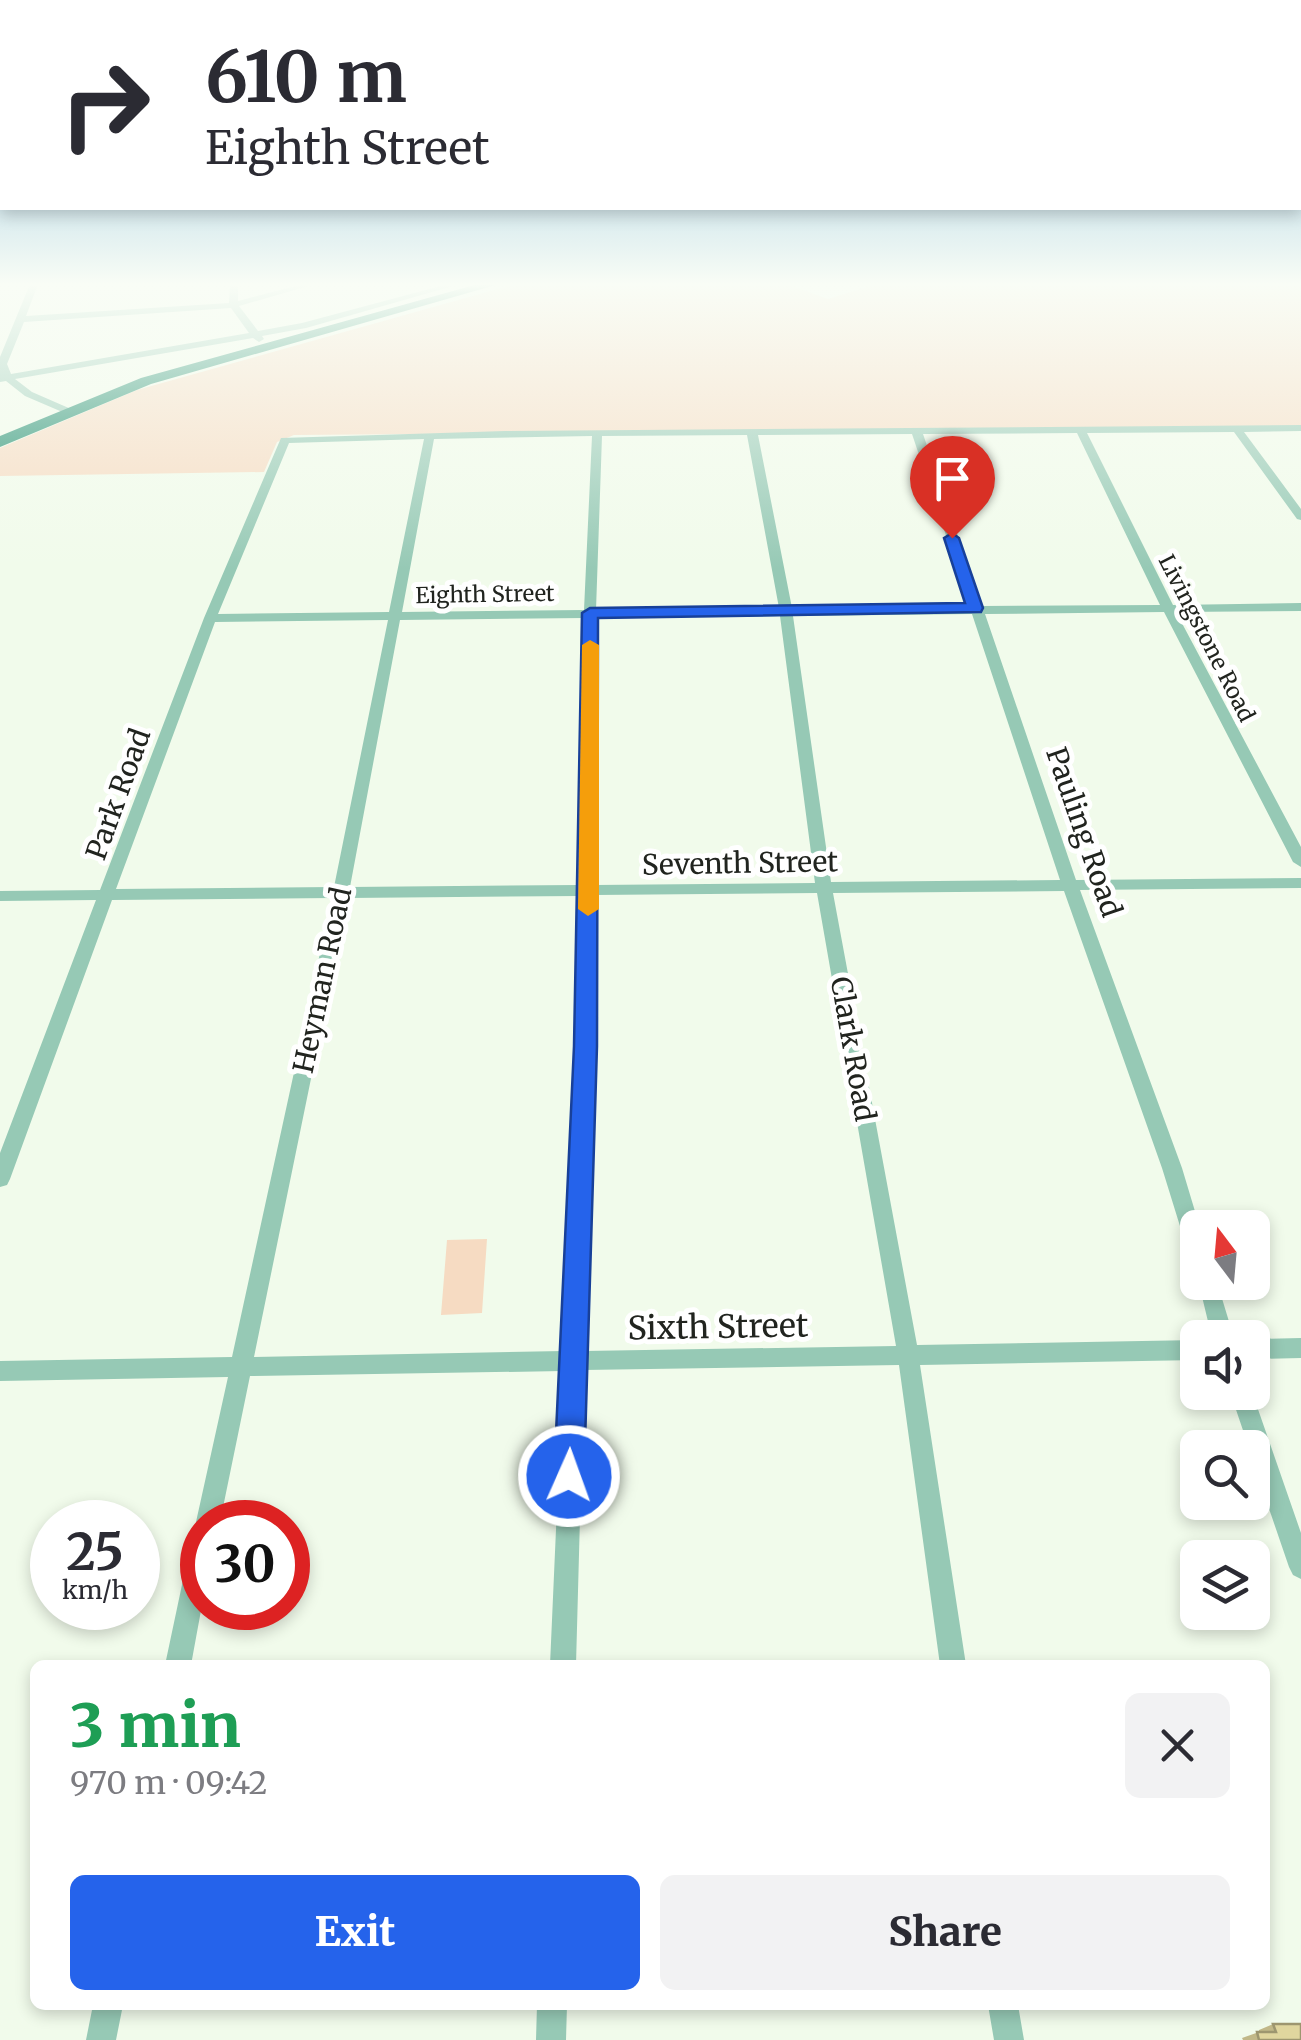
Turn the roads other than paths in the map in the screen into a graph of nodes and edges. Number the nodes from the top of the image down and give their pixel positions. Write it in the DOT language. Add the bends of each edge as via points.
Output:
graph roads {
  1 [pos="5,379"];
  2 [pos="152,379"];
  3 [pos="67,411"];
  4 [pos="1301,428"];
  5 [pos="1238,429"];
  6 [pos="1081,431"];
  7 [pos="917,432"];
  8 [pos="752,433"];
  9 [pos="597,434"];
  10 [pos="430,436"];
  11 [pos="0,442"];
  12 [pos="1301,517"];
  13 [pos="1301,607"];
  14 [pos="975,608"];
  15 [pos="1168,608"];
  16 [pos="786,612"];
  17 [pos="590,613"];
  18 [pos="393,615"];
  19 [pos="210,618"];
  20 [pos="1301,862"];
  21 [pos="1301,883"];
  22 [pos="1070,885"];
  23 [pos="824,887"];
  24 [pos="588,890"];
  25 [pos="341,893"];
  26 [pos="107,894"];
  27 [pos="0,896"];
  28 [pos="0,1178"];
  29 [pos="1185,1210"];
  30 [pos="1301,1348"];
  31 [pos="1270,1349"];
  32 [pos="1180,1350"];
  33 [pos="908,1356"];
  34 [pos="573,1362"];
  35 [pos="240,1366"];
  36 [pos="0,1371"];
  37 [pos="1247,1410"];
  38 [pos="213,1500"];
  39 [pos="1301,1567"];
  40 [pos="185,1630"];
  41 [pos="179,1660"];
  42 [pos="563,1660"];
  43 [pos="952,1660"];
  44 [pos="107,2010"];
  45 [pos="552,2010"];
  46 [pos="1005,2010"];
  47 [pos="101,2040"];
  48 [pos="551,2040"];
  49 [pos="1008,2040"];
  1 -- 3 [label="street"];
  2 -- 3 [label="highway"];
  3 -- 11 [label="highway"];
  4 -- 5 [label="street"];
  5 -- 6 [label="street"];
  5 -- 12 [label="street"];
  6 -- 7 [label="street"];
  6 -- 15 [label="street, Livingstone Road"];
  7 -- 8 [label="street"];
  7 -- 14 [label="street, Pauling Road"];
  8 -- 9 [label="street"];
  8 -- 16 [label="street, Clark Road"];
  9 -- 10 [label="street"];
  9 -- 17 [label="street"];
  10 -- 18 [label="street, Heyman Road"];
  10 -- 19 [label="street, Park Road" via="296,437 280,445"];
  13 -- 15 [label="street, Eighth Street"];
  14 -- 15 [label="street, Eighth Street"];
  14 -- 16 [label="street, Eighth Street"];
  14 -- 22 [label="street, Pauling Road"];
  15 -- 20 [label="street, Livingstone Road"];
  16 -- 17 [label="street, Eighth Street"];
  16 -- 23 [label="street, Clark Road"];
  17 -- 18 [label="street, Eighth Street"];
  17 -- 24 [label="street"];
  18 -- 19 [label="street, Eighth Street"];
  18 -- 25 [label="street, Heyman Road"];
  19 -- 26 [label="street, Park Road"];
  21 -- 22 [label="street, Seventh Street"];
  22 -- 23 [label="street, Seventh Street"];
  22 -- 29 [label="street, Pauling Road"];
  23 -- 24 [label="street, Seventh Street"];
  23 -- 33 [label="street, Clark Road"];
  24 -- 25 [label="street, Seventh Street"];
  24 -- 34 [label="street"];
  25 -- 26 [label="street, Seventh Street"];
  25 -- 35 [label="street, Heyman Road"];
  26 -- 27 [label="street, Seventh Street"];
  26 -- 28 [label="street, Park Road"];
  30 -- 31 [label="street"];
  32 -- 33 [label="street, Sixth Street"];
  33 -- 34 [label="street, Sixth Street"];
  33 -- 43 [label="street, Clark Road"];
  34 -- 35 [label="street, Sixth Street"];
  34 -- 42 [label="street"];
  35 -- 36 [label="street, Sixth Street"];
  35 -- 38 [label="street, Heyman Road"];
  37 -- 39 [label="street"];
  40 -- 41 [label="street"];
  44 -- 47 [label="street"];
  45 -- 48 [label="street"];
  46 -- 49 [label="street"];
}
